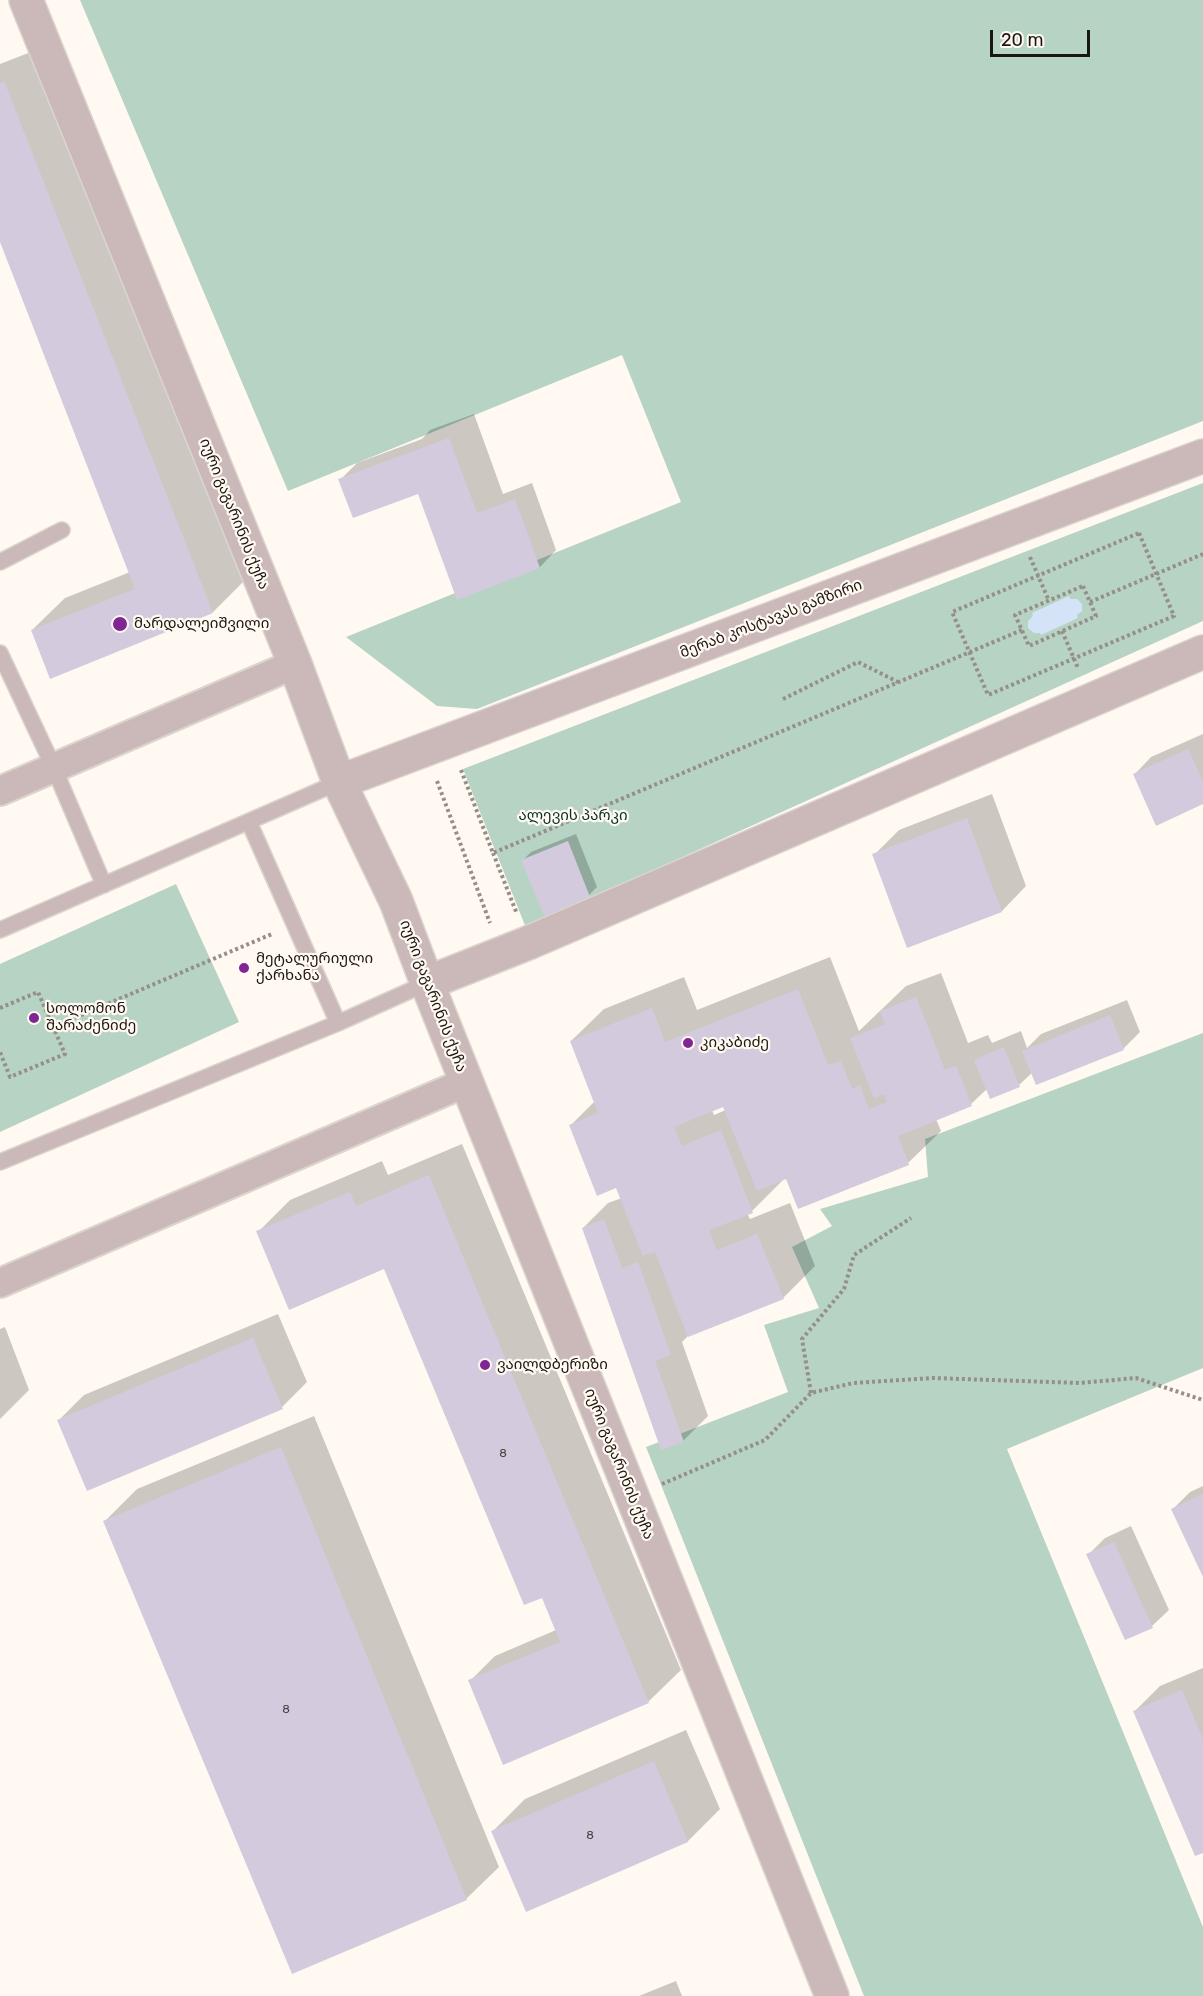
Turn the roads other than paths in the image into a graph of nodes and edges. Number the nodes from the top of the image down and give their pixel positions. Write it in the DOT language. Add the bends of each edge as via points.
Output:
graph roads {
  1 [pos="26,0"];
  2 [pos="1203,456"];
  3 [pos="62,530"];
  4 [pos="0,562"];
  5 [pos="1203,651"];
  6 [pos="0,653"];
  7 [pos="295,664"];
  8 [pos="54,768"];
  9 [pos="339,782"];
  10 [pos="0,791"];
  11 [pos="249,822"];
  12 [pos="104,885"];
  13 [pos="0,930"];
  14 [pos="427,983"];
  15 [pos="338,1023"];
  16 [pos="467,1082"];
  17 [pos="0,1162"];
  18 [pos="0,1283"];
  19 [pos="832,1996"];
  1 -- 7 [label="street, იური გაგარინის ქუჩა"];
  2 -- 9 [label="street, მერაბ კოსტავას გამზირი"];
  3 -- 4 [label="lane"];
  5 -- 14 [label="street"];
  6 -- 8 [label="lane"];
  7 -- 8 [label="street"];
  7 -- 9 [label="street, იური გაგარინის ქუჩა"];
  8 -- 10 [label="street"];
  8 -- 12 [label="lane"];
  9 -- 11 [label="lane"];
  9 -- 14 [label="street, იური გაგარინის ქუჩა" via="396,901"];
  11 -- 12 [label="lane"];
  11 -- 15 [label="lane"];
  12 -- 13 [label="lane"];
  14 -- 15 [label="lane"];
  14 -- 16 [label="street, იური გაგარინის ქუჩა"];
  15 -- 17 [label="lane"];
  16 -- 18 [label="street"];
  16 -- 19 [label="street, იური გაგარინის ქუჩა"];
}
